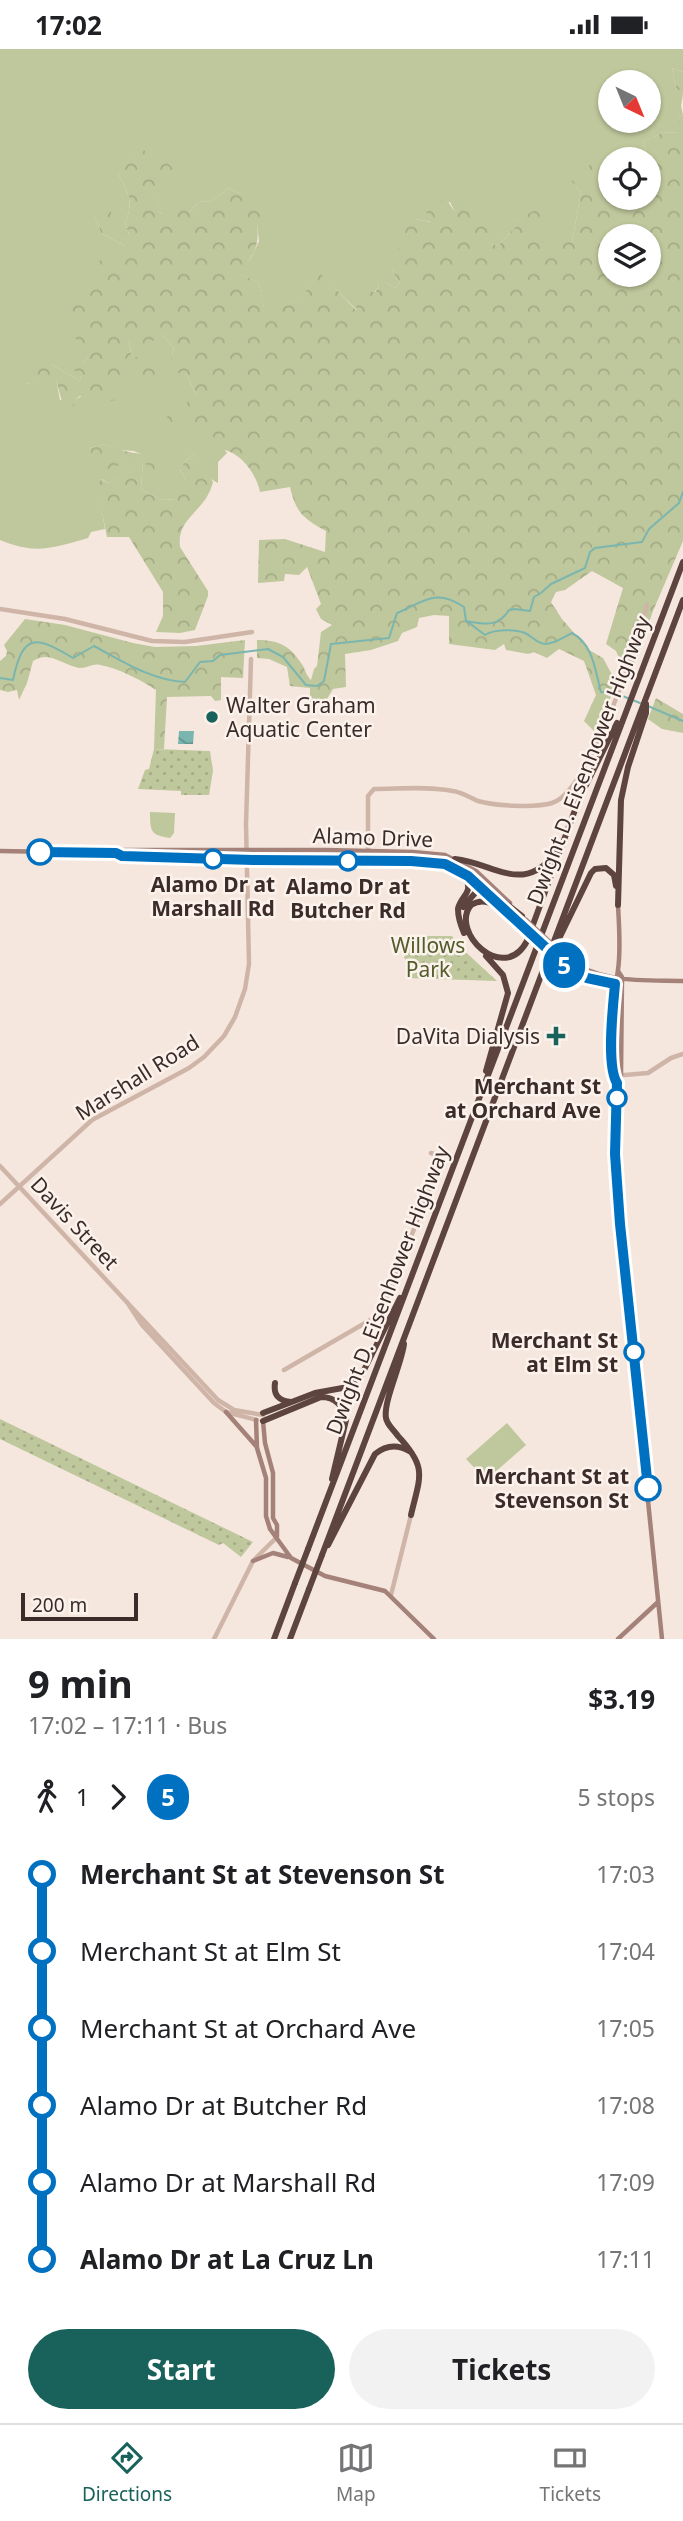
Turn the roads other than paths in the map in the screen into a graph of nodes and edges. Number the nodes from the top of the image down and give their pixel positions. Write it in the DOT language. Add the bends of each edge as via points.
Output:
graph roads {
  1 [pos="683,562"];
  2 [pos="683,600"];
  3 [pos="647,605"];
  4 [pos="0,609"];
  5 [pos="252,632"];
  6 [pos="251,659"];
  7 [pos="626,707"];
  8 [pos="643,712"];
  9 [pos="564,839"];
  10 [pos="0,851"];
  11 [pos="247,851"];
  12 [pos="368,851"];
  13 [pos="116,853"];
  14 [pos="455,859"];
  15 [pos="247,860"];
  16 [pos="368,861"];
  17 [pos="421,861"];
  18 [pos="481,887"];
  19 [pos="618,905"];
  20 [pos="508,914"];
  21 [pos="460,916"];
  22 [pos="523,917"];
  23 [pos="545,963"];
  24 [pos="621,980"];
  25 [pos="683,981"];
  26 [pos="615,984"];
  27 [pos="683,1054"];
  28 [pos="621,1075"];
  29 [pos="613,1076"];
  30 [pos="484,1083"];
  31 [pos="617,1083"];
  32 [pos="431,1153"];
  33 [pos="0,1166"];
  34 [pos="19,1187"];
  35 [pos="0,1205"];
  36 [pos="407,1288"];
  37 [pos="127,1302"];
  38 [pos="405,1335"];
  39 [pos="284,1370"];
  40 [pos="275,1384"];
  41 [pos="292,1402"];
  42 [pos="226,1412"];
  43 [pos="259,1417"];
  44 [pos="257,1448"];
  45 [pos="415,1456"];
  46 [pos="331,1489"];
  47 [pos="411,1515"];
  48 [pos="277,1537"];
  49 [pos="322,1555"];
  50 [pos="291,1558"];
  51 [pos="253,1561"];
  52 [pos="391,1595"];
  53 [pos="659,1601"];
  54 [pos="660,1614"];
  55 [pos="643,1616"];
  56 [pos="214,1639"];
  57 [pos="274,1639"];
  58 [pos="290,1639"];
  59 [pos="434,1639"];
  60 [pos="618,1639"];
  61 [pos="662,1639"];
  1 -- 7 [label="highway, Dwight D. Eisenhower Highway"];
  2 -- 8 [label="highway, Dwight D. Eisenhower Highway"];
  3 -- 12 [label="street" via="615,705 574,787 558,801 541,805 494,804 452,790 374,789 368,796"];
  4 -- 5 [label="street" via="65,619 152,641 185,642"];
  6 -- 11 [label="street, Marshall Road"];
  7 -- 9 [label="highway"];
  7 -- 30 [label="highway, Dwight D. Eisenhower Highway"];
  8 -- 19 [label="highway" via="621,800"];
  8 -- 23 [label="highway, Dwight D. Eisenhower Highway"];
  9 -- 14 [label="highway" via="550,860 522,874 505,874"];
  9 -- 20 [label="highway" via="523,948 512,957 499,959 467,931 464,918 471,905 483,900"];
  10 -- 13 [label="main road, Alamo Drive"];
  11 -- 12 [label="main road, Alamo Drive"];
  11 -- 13 [label="main road, Alamo Drive"];
  11 -- 15 [label="street, Marshall Road"];
  12 -- 14 [label="main road, Alamo Drive"];
  12 -- 16 [label="street"];
  13 -- 15 [label="main road, Alamo Drive"];
  14 -- 22 [label="main road, Alamo Drive" via="476,871"];
  15 -- 16 [label="main road, Alamo Drive"];
  15 -- 34 [label="street, Marshall Road" via="247,981 239,1010 224,1036 189,1068 92,1121"];
  16 -- 17 [label="main road, Alamo Drive"];
  17 -- 18 [label="main road, Alamo Drive" via="453,867"];
  17 -- 21 [label="highway" via="467,881 469,888 458,908"];
  18 -- 20 [label="main road, Alamo Drive"];
  18 -- 21 [label="highway"];
  18 -- 22 [label="highway"];
  19 -- 23 [label="highway" via="614,875 606,868 595,869"];
  19 -- 24 [label="main road"];
  20 -- 26 [label="main road, Alamo Drive, bridge" via="565,966 587,978"];
  21 -- 30 [label="highway" via="463,932 499,969 508,989"];
  22 -- 24 [label="main road, Alamo Drive, bridge" via="567,958 590,972"];
  23 -- 38 [label="highway, Dwight D. Eisenhower Highway"];
  24 -- 25 [label="main road, Alamo Drive"];
  24 -- 26 [label="main road, Alamo Drive"];
  24 -- 28 [label="main road"];
  26 -- 29 [label="main road"];
  27 -- 28 [label="street" via="648,1073"];
  28 -- 29 [label="street"];
  28 -- 31 [label="main road"];
  29 -- 31 [label="main road"];
  30 -- 36 [label="highway, Dwight D. Eisenhower Highway"];
  31 -- 53 [label="main road" via="615,1154 620,1224"];
  32 -- 39 [label="street" via="438,1160 428,1193 384,1306 372,1319"];
  33 -- 34 [label="street, Davis Street"];
  34 -- 35 [label="street, Marshall Road"];
  34 -- 37 [label="street, Davis Street"];
  36 -- 41 [label="highway" via="353,1384"];
  36 -- 46 [label="highway, Dwight D. Eisenhower Highway"];
  37 -- 42 [label="street, Davis Street" via="142,1325"];
  37 -- 43 [label="street, Davis Street" via="223,1403"];
  38 -- 45 [label="highway" via="386,1418"];
  38 -- 49 [label="highway, Dwight D. Eisenhower Highway"];
  40 -- 41 [label="highway" via="279,1398"];
  41 -- 43 [label="highway"];
  42 -- 43 [label="street, Davis Street"];
  42 -- 44 [label="main road"];
  43 -- 44 [label="main road"];
  43 -- 46 [label="highway" via="321,1397 339,1404 346,1420"];
  43 -- 48 [label="main road" via="273,1473"];
  44 -- 48 [label="main road" via="266,1478 266,1516"];
  45 -- 47 [label="highway" via="420,1471"];
  45 -- 49 [label="highway" via="394,1446 375,1454"];
  46 -- 57 [label="highway, Dwight D. Eisenhower Highway, bridge"];
  47 -- 52 [label="street"];
  48 -- 50 [label="main road"];
  48 -- 51 [label="street"];
  49 -- 58 [label="highway, Dwight D. Eisenhower Highway, bridge"];
  50 -- 51 [label="main road" via="274,1553"];
  50 -- 52 [label="main road" via="325,1576 376,1587"];
  51 -- 56 [label="street"];
  52 -- 59 [label="main road"];
  53 -- 54 [label="main road"];
  53 -- 55 [label="main road"];
  54 -- 55 [label="main road"];
  54 -- 61 [label="main road"];
  55 -- 60 [label="main road"];
}
